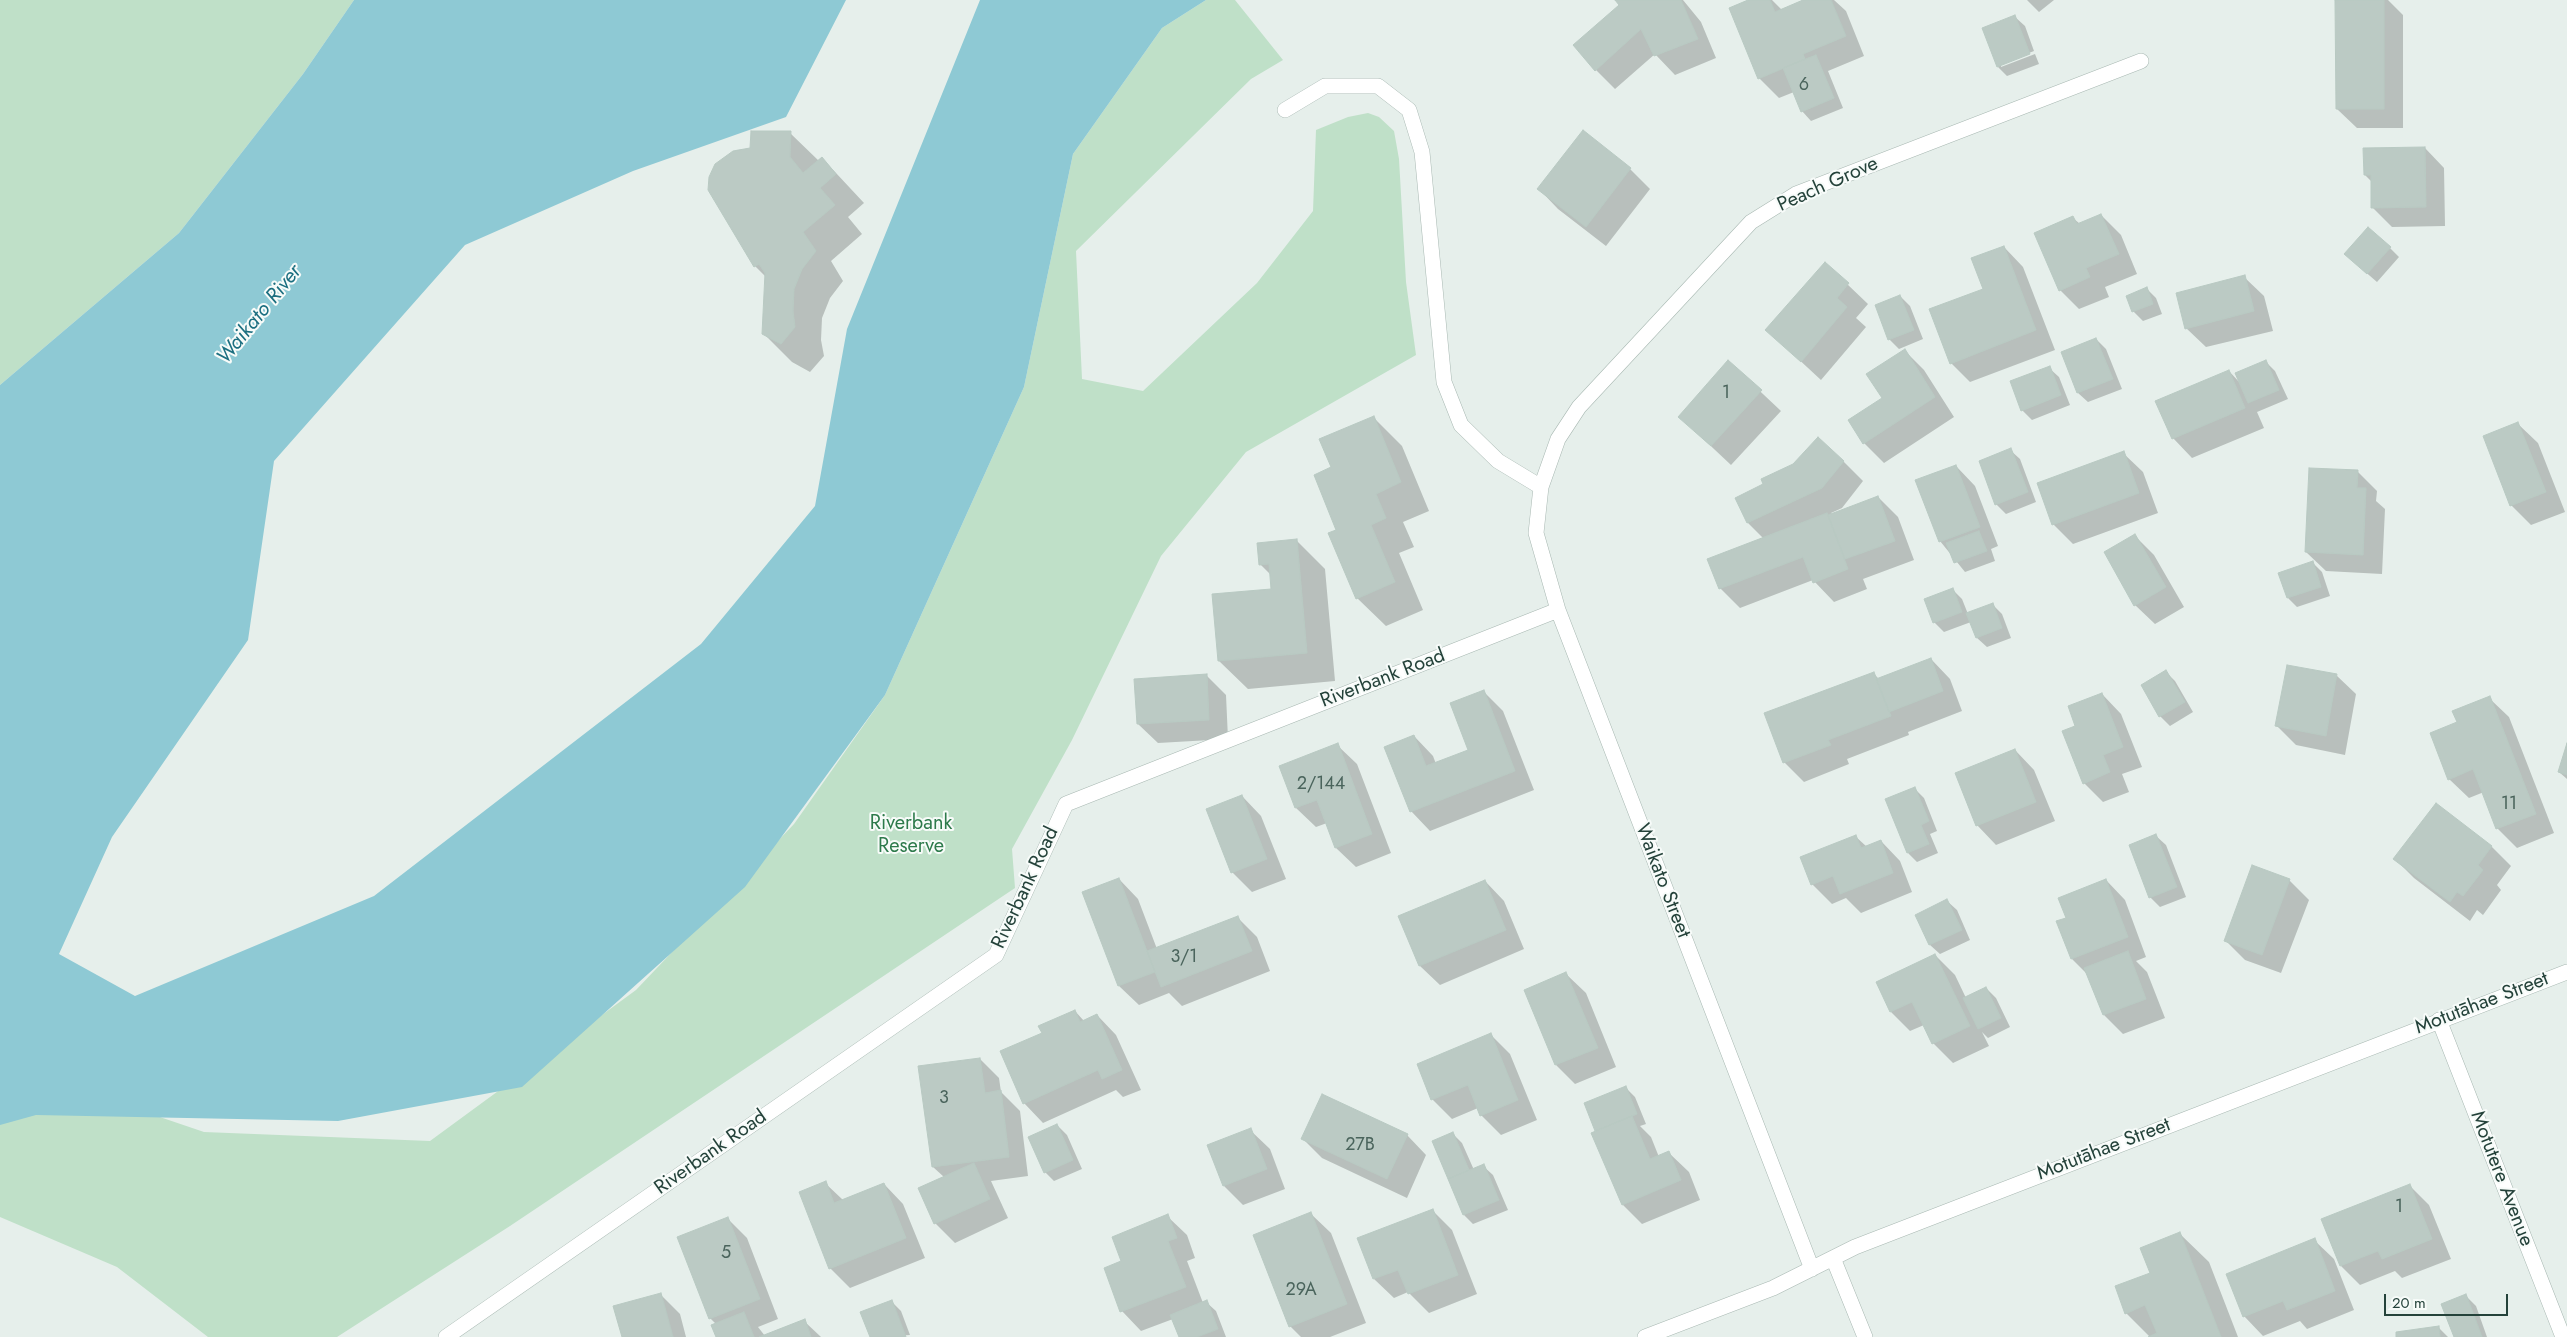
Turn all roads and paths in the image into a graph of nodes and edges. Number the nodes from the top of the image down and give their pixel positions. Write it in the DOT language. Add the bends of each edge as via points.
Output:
graph roads {
  1 [pos="2141,61"];
  2 [pos="1285,110"];
  3 [pos="1541,487"];
  4 [pos="1558,610"];
  5 [pos="2567,972"];
  6 [pos="2439,1020"];
  7 [pos="1833,1258"];
  8 [pos="1812,1269"];
  9 [pos="446,1337"];
  10 [pos="1645,1337"];
  11 [pos="1865,1337"];
  12 [pos="2563,1337"];
  1 -- 3 [label="street, Peach Grove" via="1796,194 1751,222 1580,407 1558,439"];
  2 -- 3 [label="street" via="1325,86 1378,86 1409,110 1422,152 1444,382 1461,425 1498,461"];
  3 -- 4 [label="street, Waikato Street" via="1536,533"];
  4 -- 8 [label="street, Waikato Street"];
  4 -- 9 [label="street, Riverbank Road" via="1066,804 996,955"];
  5 -- 6 [label="street, Motutāhae Street"];
  6 -- 7 [label="street, Motutāhae Street"];
  6 -- 12 [label="street, Motutere Avenue"];
  7 -- 8 [label="street, Motutāhae Street"];
  7 -- 11 [label="street"];
  8 -- 10 [label="street, Motutāhae Street" via="1772,1288"];
}
